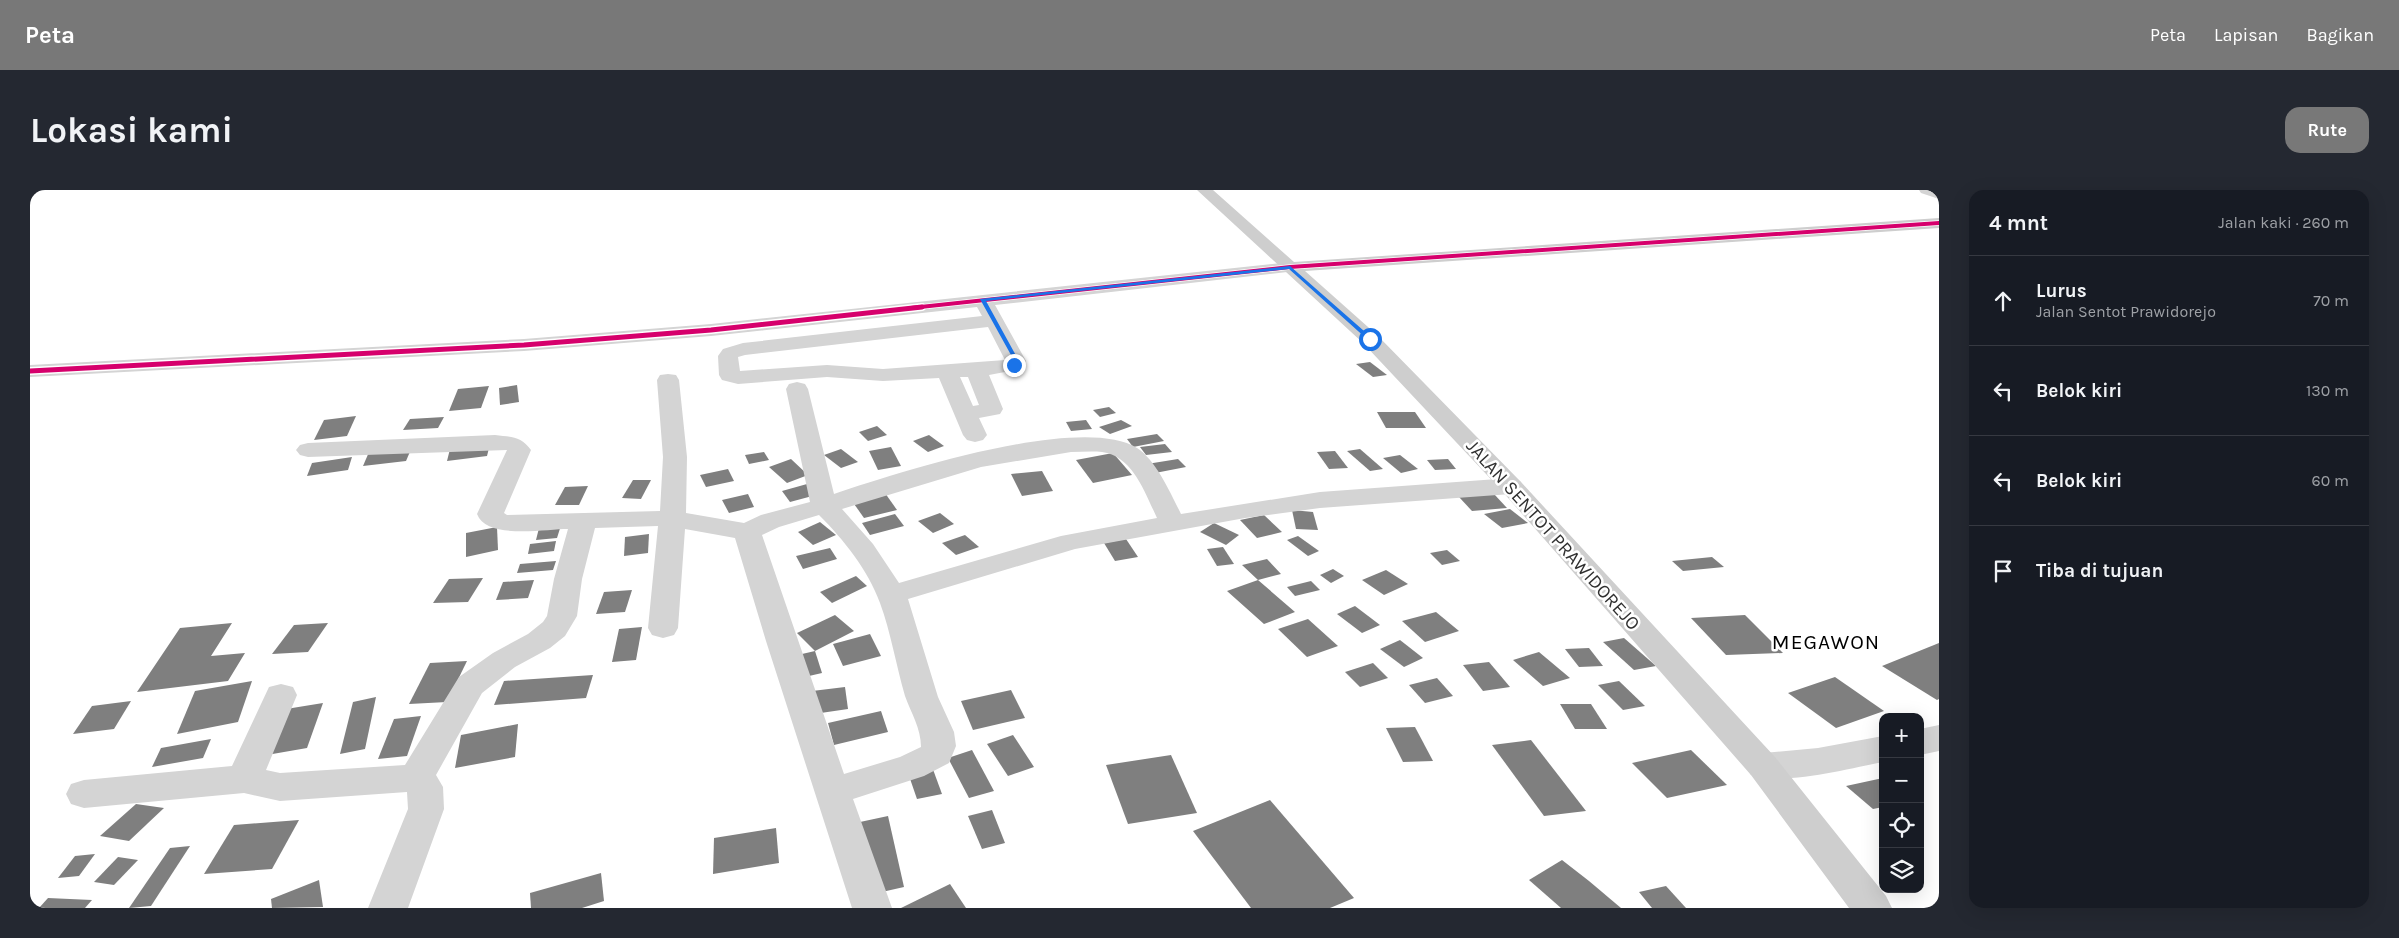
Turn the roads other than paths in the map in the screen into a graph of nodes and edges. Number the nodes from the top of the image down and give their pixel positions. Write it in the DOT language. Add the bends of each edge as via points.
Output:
graph roads {
  1 [pos="1204,190"];
  2 [pos="1926,190"];
  3 [pos="1939,195"];
  4 [pos="1939,223"];
  5 [pos="1290,267"];
  6 [pos="982,299"];
  7 [pos="994,320"];
  8 [pos="976,370"];
  9 [pos="30,371"];
  10 [pos="947,372"];
  11 [pos="668,380"];
  12 [pos="797,389"];
  13 [pos="965,414"];
  14 [pos="975,434"];
  15 [pos="308,450"];
  16 [pos="1511,486"];
  17 [pos="824,506"];
  18 [pos="672,519"];
  19 [pos="584,520"];
  20 [pos="1173,523"];
  21 [pos="747,532"];
  22 [pos="891,595"];
  23 [pos="663,628"];
  24 [pos="281,695"];
  25 [pos="1879,750"];
  26 [pos="1763,766"];
  27 [pos="416,778"];
  28 [pos="244,779"];
  29 [pos="832,792"];
  30 [pos="84,794"];
  31 [pos="388,908"];
  32 [pos="872,908"];
  33 [pos="1872,908"];
  1 -- 5 [label="main road, JALAN SENTOT PRAWIDOREJO"];
  2 -- 3 [label="street"];
  4 -- 5 [label="main road"];
  5 -- 6 [label="street"];
  5 -- 16 [label="main road, JALAN SENTOT PRAWIDOREJO" via="1370,339"];
  6 -- 7 [label="street"];
  6 -- 9 [label="street" via="711,330 524,345"];
  7 -- 8 [label="street" via="1016,363"];
  7 -- 10 [label="street" via="743,349 728,356 730,375 738,378 810,372 883,375"];
  8 -- 10 [label="street"];
  8 -- 13 [label="street" via="992,409"];
  10 -- 13 [label="street"];
  11 -- 18 [label="street" via="675,457 676,499"];
  12 -- 17 [label="street"];
  13 -- 14 [label="street"];
  15 -- 19 [label="street" via="495,442 514,444 519,450 491,517 502,523"];
  16 -- 20 [label="street" via="1320,500"];
  16 -- 26 [label="main road, JALAN SENTOT PRAWIDOREJO"];
  17 -- 20 [label="street" via="934,471 1057,446 1113,446 1127,452 1155,488"];
  17 -- 21 [label="street" via="770,521"];
  17 -- 22 [label="street" via="837,517 866,554"];
  18 -- 19 [label="street"];
  18 -- 21 [label="street"];
  18 -- 23 [label="street"];
  19 -- 27 [label="street" via="562,616 554,629 470,685"];
  20 -- 22 [label="street" via="1071,542"];
  21 -- 29 [label="street"];
  22 -- 29 [label="street" via="923,699 937,728 940,742 937,754 912,767"];
  24 -- 28 [label="street"];
  25 -- 26 [label="street" via="1818,761"];
  26 -- 33 [label="main road, JALAN SENTOT PRAWIDOREJO"];
  27 -- 28 [label="street" via="280,787"];
  27 -- 31 [label="street" via="425,787 426,809"];
  28 -- 30 [label="street"];
  29 -- 32 [label="street"];
}
